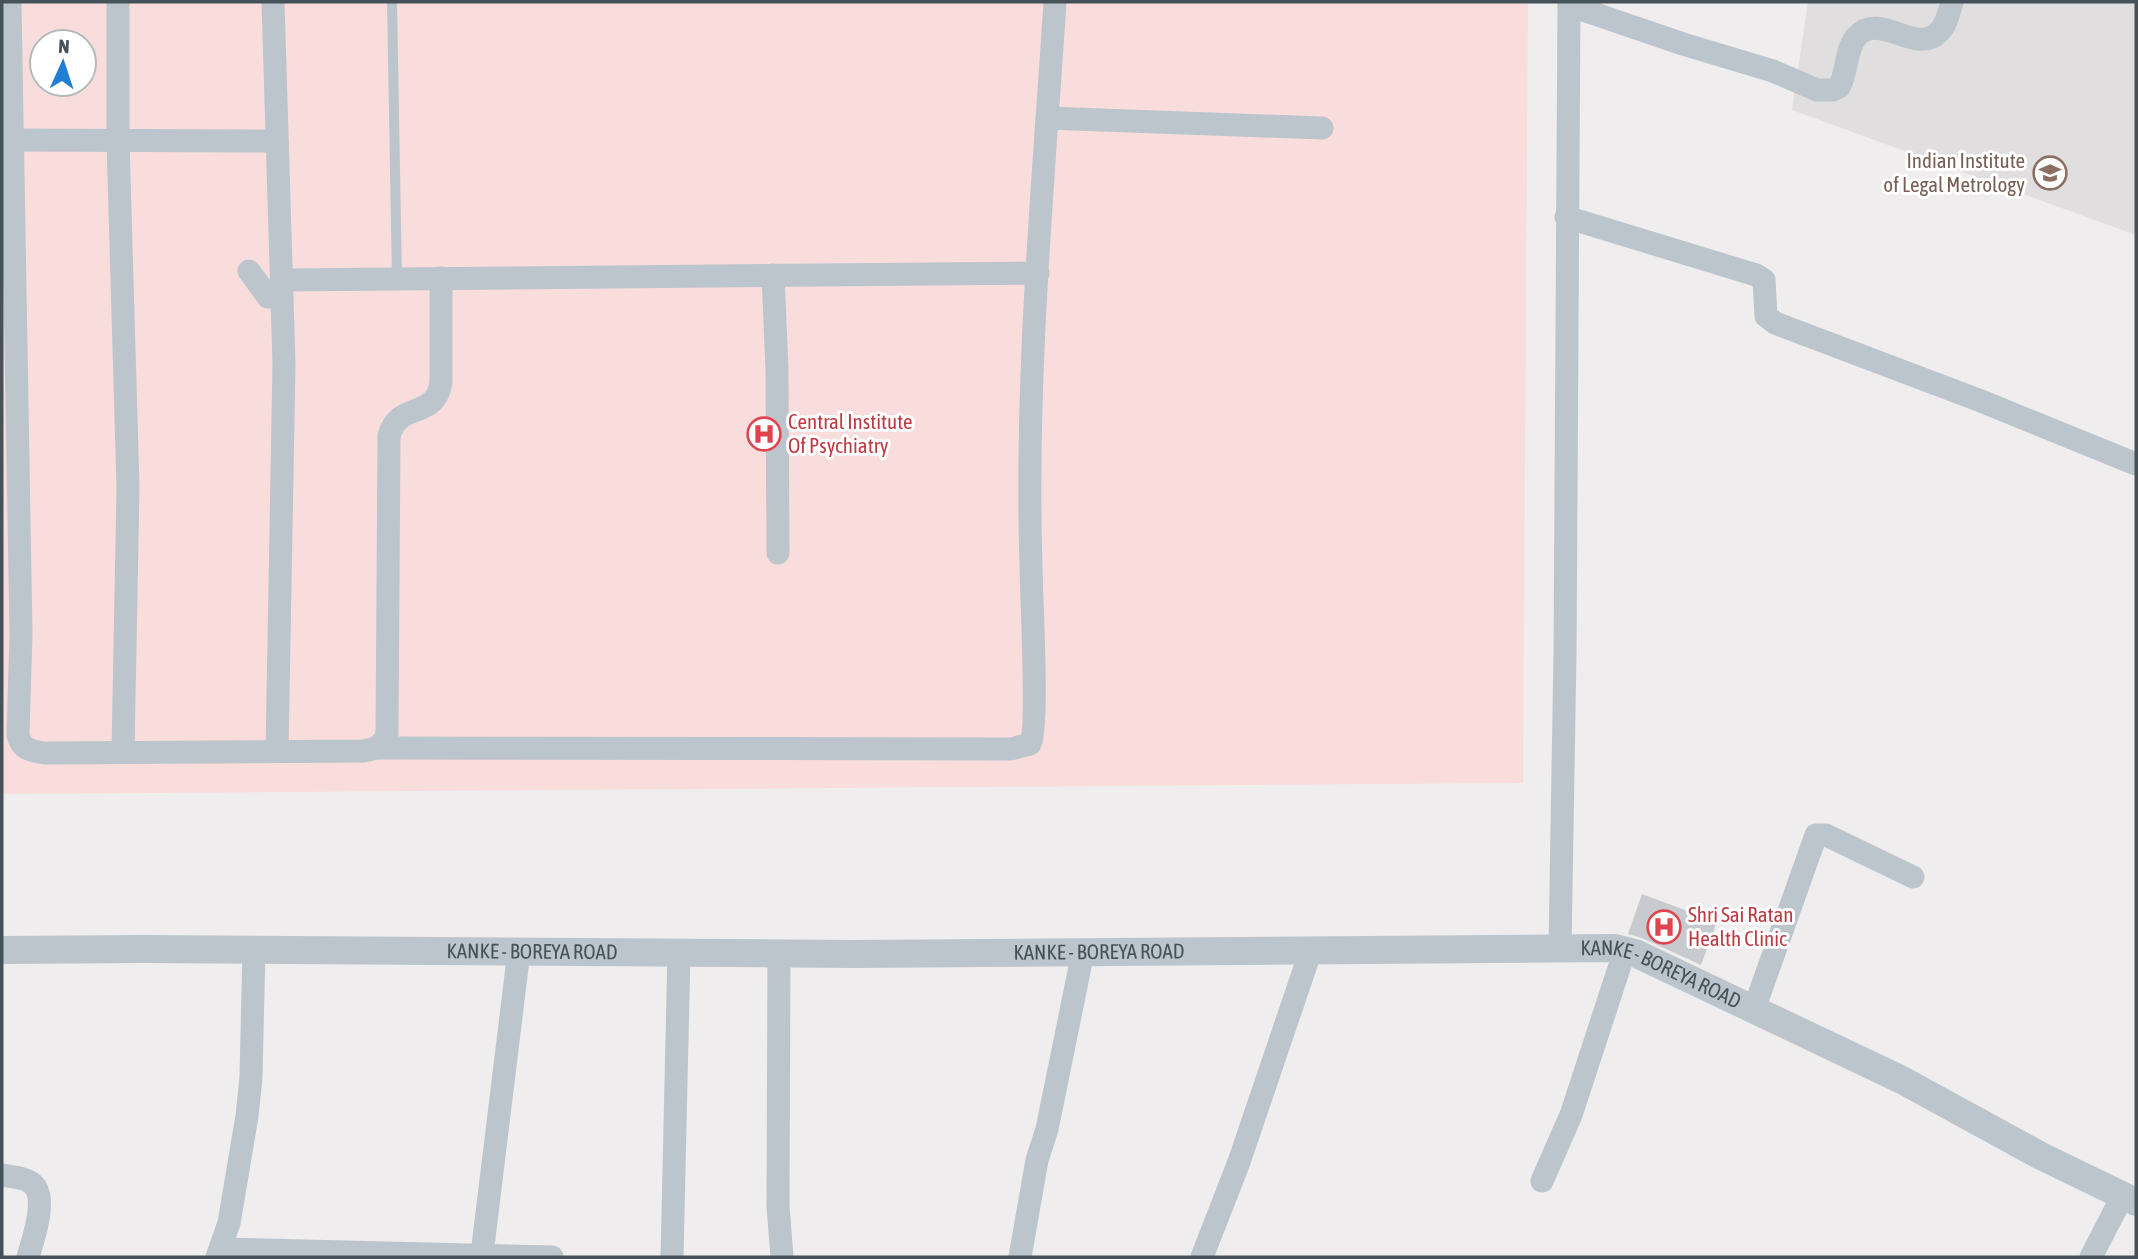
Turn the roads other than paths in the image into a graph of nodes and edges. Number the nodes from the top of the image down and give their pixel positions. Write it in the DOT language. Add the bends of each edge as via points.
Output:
graph roads {
  1 [pos="10,2"];
  2 [pos="117,2"];
  3 [pos="273,2"];
  4 [pos="392,2"];
  5 [pos="1055,2"];
  6 [pos="1952,2"];
  7 [pos="1569,3"];
  8 [pos="1047,118"];
  9 [pos="1322,128"];
  10 [pos="12,140"];
  11 [pos="118,141"];
  12 [pos="276,141"];
  13 [pos="1566,217"];
  14 [pos="249,271"];
  15 [pos="1038,273"];
  16 [pos="773,275"];
  17 [pos="441,278"];
  18 [pos="397,279"];
  19 [pos="282,289"];
  20 [pos="2136,464"];
  21 [pos="778,553"];
  22 [pos="378,748"];
  23 [pos="277,751"];
  24 [pos="123,752"];
  25 [pos="1913,877"];
  26 [pos="1560,948"];
  27 [pos="2,950"];
  28 [pos="254,950"];
  29 [pos="1311,950"];
  30 [pos="1625,950"];
  31 [pos="519,951"];
  32 [pos="1083,951"];
  33 [pos="679,952"];
  34 [pos="779,954"];
  35 [pos="1754,1009"];
  36 [pos="2,1175"];
  37 [pos="1542,1181"];
  38 [pos="2130,1199"];
  39 [pos="219,1253"];
  40 [pos="482,1254"];
  41 [pos="525,1256"];
  42 [pos="28,1257"];
  43 [pos="552,1257"];
  44 [pos="672,1257"];
  45 [pos="782,1257"];
  46 [pos="1020,1257"];
  47 [pos="1202,1257"];
  48 [pos="2091,1257"];
  1 -- 10 [label="street"];
  2 -- 11 [label="street"];
  3 -- 12 [label="street"];
  4 -- 18 [label="lane"];
  5 -- 8 [label="street"];
  6 -- 7 [label="street" via="1945,23 1932,37 1864,30 1857,35 1839,87 1826,91"];
  7 -- 13 [label="street"];
  8 -- 9 [label="street"];
  8 -- 15 [label="street"];
  10 -- 11 [label="street"];
  10 -- 24 [label="street" via="19,742 33,751"];
  11 -- 12 [label="street"];
  11 -- 24 [label="street" via="128,486"];
  12 -- 19 [label="street"];
  13 -- 20 [label="street" via="1760,277 1765,284 1766,316 1775,323"];
  13 -- 26 [label="street"];
  14 -- 19 [label="street" via="268,297"];
  15 -- 16 [label="street"];
  15 -- 22 [label="street" via="1030,432 1034,659 1030,744 1011,749"];
  16 -- 17 [label="street"];
  16 -- 21 [label="street"];
  17 -- 18 [label="street"];
  17 -- 22 [label="street" via="439,394 430,405 403,415 389,436 387,734"];
  18 -- 19 [label="street"];
  19 -- 23 [label="street"];
  22 -- 23 [label="street"];
  23 -- 24 [label="street"];
  25 -- 35 [label="street" via="1826,835 1816,835"];
  26 -- 29 [label="street, KANKE - BOREYA ROAD"];
  26 -- 30 [label="street, KANKE - BOREYA ROAD"];
  27 -- 28 [label="street, KANKE - BOREYA ROAD"];
  28 -- 31 [label="street, KANKE - BOREYA ROAD"];
  28 -- 39 [label="street" via="250,1090 229,1223"];
  29 -- 32 [label="street, KANKE - BOREYA ROAD"];
  29 -- 47 [label="street"];
  30 -- 35 [label="street, KANKE - BOREYA ROAD"];
  30 -- 37 [label="street" via="1571,1115"];
  31 -- 33 [label="street, KANKE - BOREYA ROAD"];
  31 -- 40 [label="street"];
  32 -- 34 [label="street, KANKE - BOREYA ROAD"];
  32 -- 46 [label="street"];
  33 -- 34 [label="street, KANKE - BOREYA ROAD"];
  33 -- 44 [label="street"];
  34 -- 45 [label="street"];
  35 -- 38 [label="street, KANKE - BOREYA ROAD"];
  36 -- 42 [label="street" via="37,1188 40,1200"];
  38 -- 48 [label="street"];
  39 -- 40 [label="street"];
  40 -- 41 [label="street"];
  41 -- 43 [label="street"];
}
